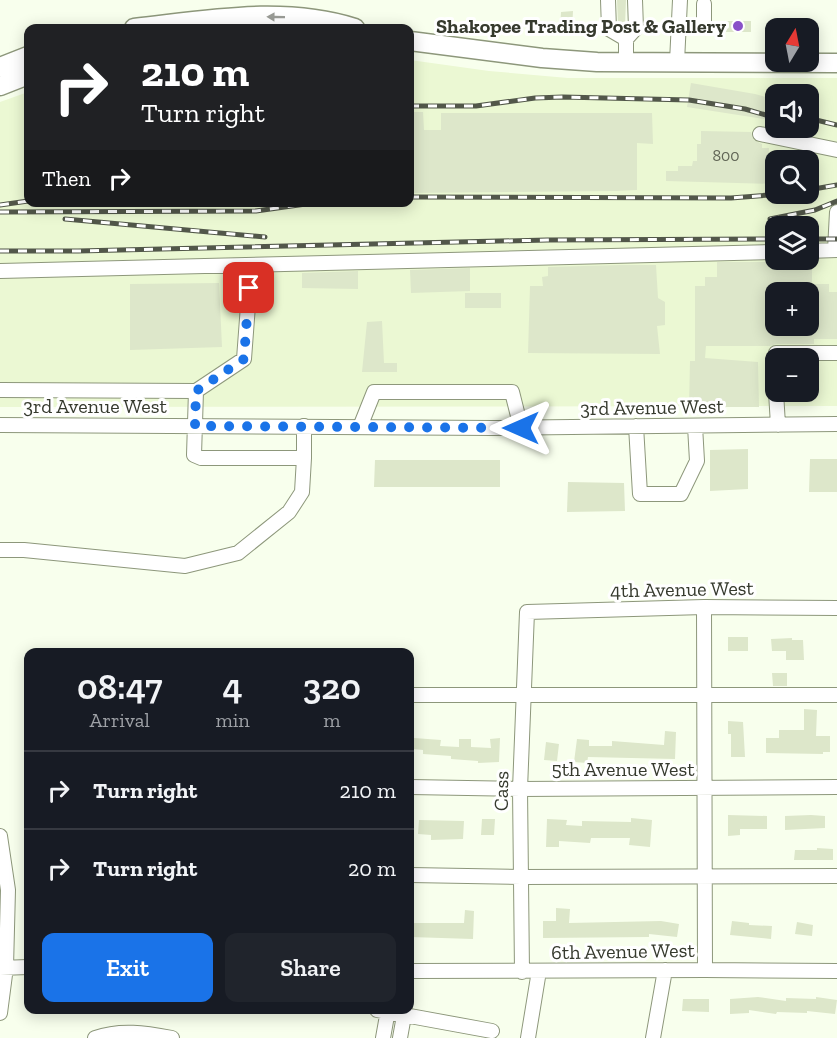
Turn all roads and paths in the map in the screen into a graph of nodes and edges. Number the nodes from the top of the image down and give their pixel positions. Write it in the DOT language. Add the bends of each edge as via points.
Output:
graph roads {
  1 [pos="608,0"];
  2 [pos="635,0"];
  3 [pos="680,0"];
  4 [pos="704,4"];
  5 [pos="163,24"];
  6 [pos="341,24"];
  7 [pos="679,27"];
  8 [pos="626,39"];
  9 [pos="414,42"];
  10 [pos="24,58"];
  11 [pos="626,62"];
  12 [pos="677,62"];
  13 [pos="837,63"];
  14 [pos="0,67"];
  15 [pos="24,77"];
  16 [pos="0,86"];
  17 [pos="760,134"];
  18 [pos="837,150"];
  19 [pos="837,212"];
  20 [pos="836,250"];
  21 [pos="819,251"];
  22 [pos="765,252"];
  23 [pos="251,265"];
  24 [pos="0,271"];
  25 [pos="819,353"];
  26 [pos="837,353"];
  27 [pos="0,390"];
  28 [pos="196,391"];
  29 [pos="777,402"];
  30 [pos="837,424"];
  31 [pos="0,425"];
  32 [pos="778,425"];
  33 [pos="195,426"];
  34 [pos="304,426"];
  35 [pos="636,426"];
  36 [pos="696,426"];
  37 [pos="360,427"];
  38 [pos="521,428"];
  39 [pos="304,458"];
  40 [pos="0,550"];
  41 [pos="704,607"];
  42 [pos="837,608"];
  43 [pos="527,612"];
  44 [pos="524,694"];
  45 [pos="414,695"];
  46 [pos="704,695"];
  47 [pos="837,695"];
  48 [pos="414,787"];
  49 [pos="837,787"];
  50 [pos="704,788"];
  51 [pos="519,789"];
  52 [pos="0,836"];
  53 [pos="414,875"];
  54 [pos="704,876"];
  55 [pos="837,876"];
  56 [pos="521,877"];
  57 [pos="24,967"];
  58 [pos="3,968"];
  59 [pos="665,970"];
  60 [pos="705,970"];
  61 [pos="414,971"];
  62 [pos="539,971"];
  63 [pos="837,971"];
  64 [pos="522,972"];
  65 [pos="0,1013"];
  66 [pos="384,1014"];
  67 [pos="404,1014"];
  68 [pos="413,1014"];
  69 [pos="492,1031"];
  70 [pos="95,1038"];
  71 [pos="172,1038"];
  72 [pos="383,1038"];
  73 [pos="400,1038"];
  74 [pos="528,1038"];
  75 [pos="653,1038"];
  1 -- 8 [label="street" via="609,28"];
  2 -- 8 [label="street" via="636,28"];
  3 -- 7 [label="street"];
  4 -- 7 [label="street" via="702,26"];
  6 -- 5 [label="main road, one-way" via="255,16"];
  7 -- 12 [label="street"];
  8 -- 11 [label="street"];
  9 -- 11 [label="main road" via="542,58"];
  10 -- 14 [label="main road"];
  11 -- 12 [label="main road"];
  12 -- 13 [label="main road"];
  15 -- 16 [label="main road"];
  17 -- 18 [label="street"];
  19 -- 20 [label="street"];
  20 -- 21 [label="street"];
  22 -- 23 [label="street"];
  23 -- 24 [label="street"];
  23 -- 28 [label="street" via="244,359"];
  25 -- 26 [label="street"];
  27 -- 28 [label="street"];
  28 -- 33 [label="street"];
  29 -- 32 [label="street"];
  30 -- 32 [label="street, 3rd Avenue West"];
  31 -- 33 [label="street, 3rd Avenue West"];
  32 -- 36 [label="street, 3rd Avenue West"];
  33 -- 34 [label="street, 3rd Avenue West"];
  33 -- 39 [label="street" via="194,455 201,458"];
  34 -- 37 [label="street, 3rd Avenue West"];
  34 -- 39 [label="street"];
  35 -- 36 [label="street, 3rd Avenue West"];
  35 -- 36 [label="street" via="640,494 681,494 697,461"];
  35 -- 38 [label="street, 3rd Avenue West"];
  37 -- 38 [label="street, 3rd Avenue West"];
  37 -- 38 [label="street" via="374,392 512,392"];
  39 -- 40 [label="street" via="302,492 289,512 238,553 185,566"];
  41 -- 42 [label="street, 4th Avenue West"];
  41 -- 43 [label="street, 4th Avenue West"];
  41 -- 46 [label="street"];
  43 -- 44 [label="street, Cass"];
  44 -- 45 [label="street"];
  44 -- 46 [label="street"];
  44 -- 51 [label="street, Cass"];
  46 -- 47 [label="street"];
  46 -- 50 [label="street"];
  48 -- 51 [label="street, 5th Avenue West"];
  49 -- 50 [label="street, 5th Avenue West"];
  50 -- 51 [label="street, 5th Avenue West"];
  50 -- 54 [label="street"];
  51 -- 56 [label="street, Cass"];
  52 -- 58 [label="street" via="8,890"];
  53 -- 56 [label="street"];
  54 -- 55 [label="street"];
  54 -- 56 [label="street"];
  54 -- 60 [label="street"];
  56 -- 64 [label="street, Cass"];
  57 -- 58 [label="street"];
  58 -- 65 [label="street"];
  59 -- 60 [label="street, 6th Avenue West"];
  59 -- 62 [label="street, 6th Avenue West"];
  59 -- 75 [label="street"];
  60 -- 63 [label="street, 6th Avenue West"];
  61 -- 64 [label="street, 6th Avenue West"];
  62 -- 64 [label="street, 6th Avenue West"];
  62 -- 74 [label="street"];
  66 -- 72 [label="street"];
  67 -- 73 [label="street"];
  68 -- 69 [label="street"];
  70 -- 71 [label="street" via="131,1031"];
}
